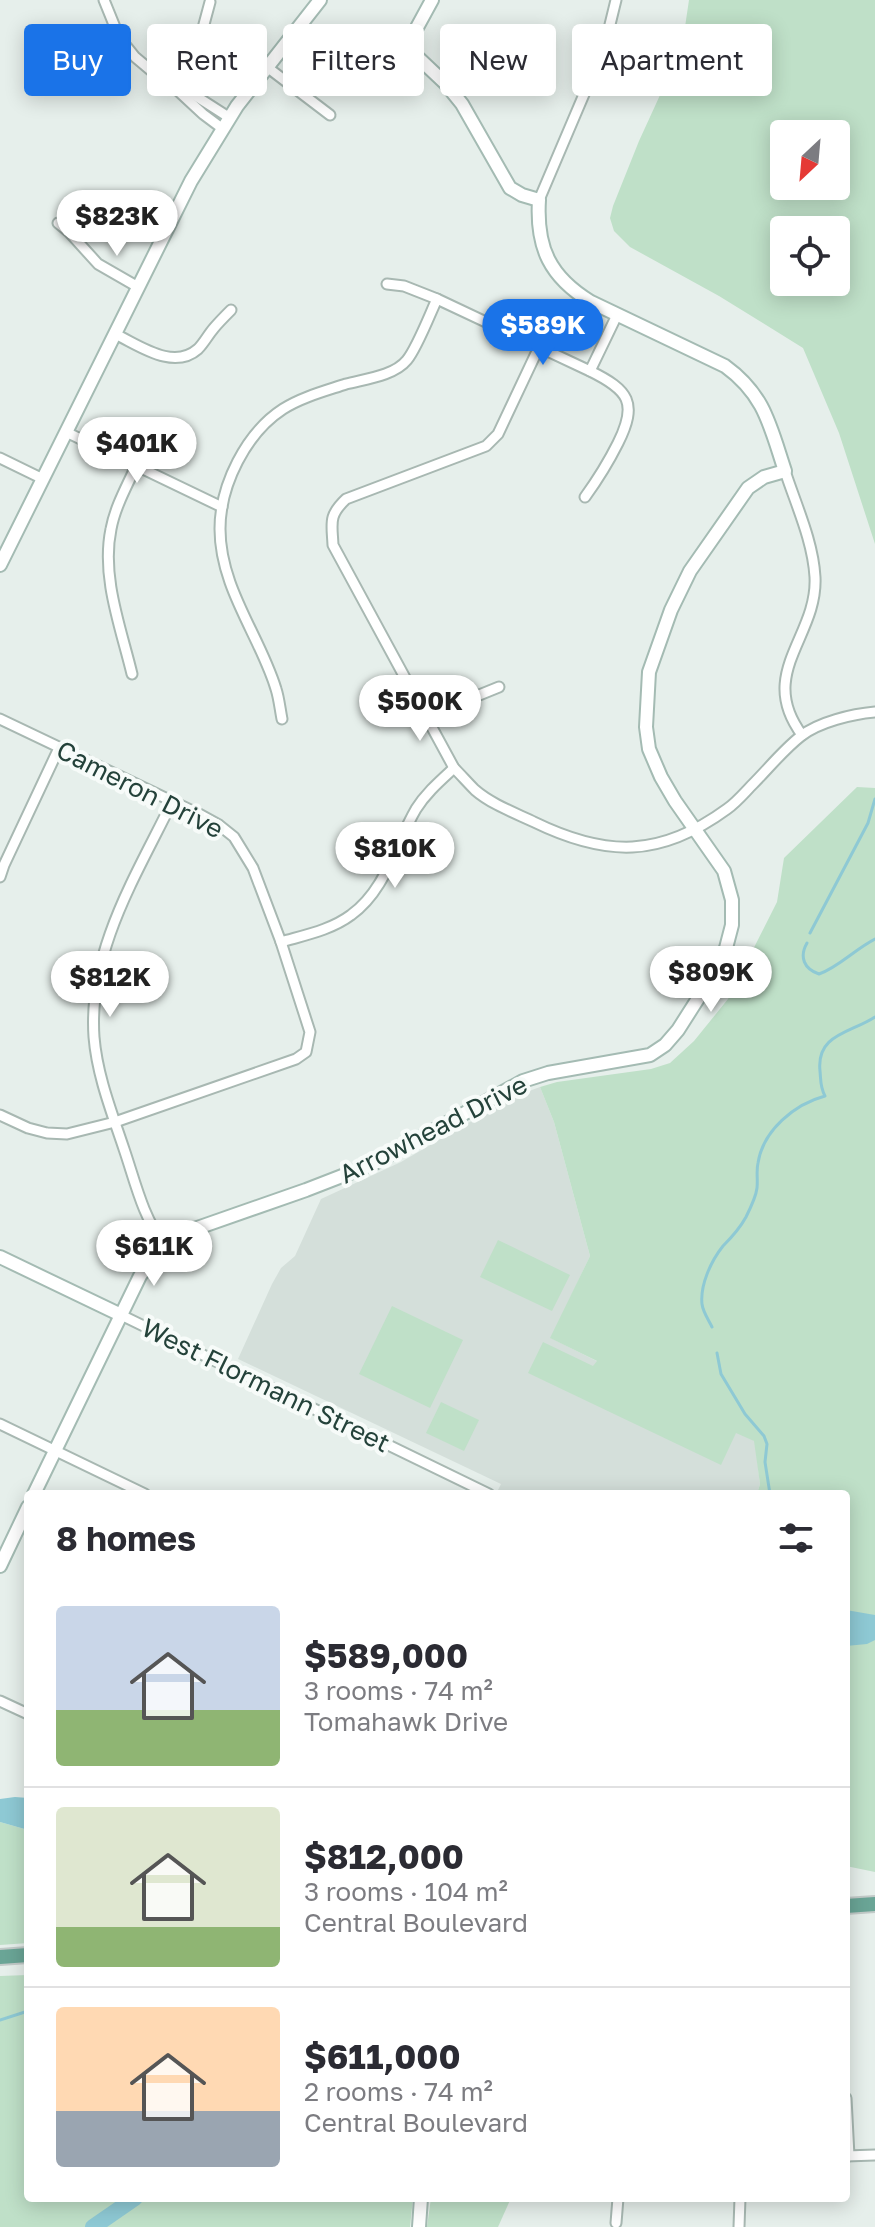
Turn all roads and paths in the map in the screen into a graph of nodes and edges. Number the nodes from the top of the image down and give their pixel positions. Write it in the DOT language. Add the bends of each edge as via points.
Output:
graph roads {
  1 [pos="104,0"];
  2 [pos="320,0"];
  3 [pos="432,0"];
  4 [pos="616,0"];
  5 [pos="210,2"];
  6 [pos="204,24"];
  7 [pos="267,67"];
  8 [pos="147,68"];
  9 [pos="184,96"];
  10 [pos="246,96"];
  11 [pos="330,115"];
  12 [pos="226,123"];
  13 [pos="539,200"];
  14 [pos="58,223"];
  15 [pos="387,284"];
  16 [pos="138,287"];
  17 [pos="437,299"];
  18 [pos="231,310"];
  19 [pos="617,315"];
  20 [pos="115,334"];
  21 [pos="539,347"];
  22 [pos="590,371"];
  23 [pos="66,432"];
  24 [pos="0,458"];
  25 [pos="136,466"];
  26 [pos="785,471"];
  27 [pos="43,479"];
  28 [pos="585,497"];
  29 [pos="222,507"];
  30 [pos="0,565"];
  31 [pos="132,674"];
  32 [pos="499,687"];
  33 [pos="875,712"];
  34 [pos="425,717"];
  35 [pos="0,719"];
  36 [pos="282,719"];
  37 [pos="802,735"];
  38 [pos="59,748"];
  39 [pos="454,768"];
  40 [pos="172,802"];
  41 [pos="695,829"];
  42 [pos="0,877"];
  43 [pos="281,942"];
  44 [pos="0,1115"];
  45 [pos="115,1122"];
  46 [pos="164,1244"];
  47 [pos="0,1257"];
  48 [pos="121,1315"];
  49 [pos="0,1424"];
  50 [pos="55,1451"];
  51 [pos="36,1490"];
  52 [pos="137,1490"];
  53 [pos="483,1490"];
  54 [pos="24,1515"];
  55 [pos="0,1566"];
  56 [pos="0,1701"];
  57 [pos="24,1712"];
  58 [pos="875,1904"];
  59 [pos="850,1906"];
  60 [pos="24,1955"];
  61 [pos="0,1957"];
  62 [pos="875,2155"];
  63 [pos="850,2156"];
  64 [pos="421,2202"];
  65 [pos="618,2202"];
  66 [pos="740,2202"];
  67 [pos="616,2223"];
  68 [pos="419,2227"];
  69 [pos="739,2227"];
  1 -- 8 [label="street" via="126,48"];
  2 -- 7 [label="street"];
  3 -- 13 [label="street" via="410,50 462,104 510,188"];
  4 -- 13 [label="street" via="605,45"];
  5 -- 6 [label="street"];
  7 -- 11 [label="street"];
  9 -- 12 [label="street" via="203,114"];
  10 -- 12 [label="street"];
  12 -- 16 [label="street"];
  13 -- 19 [label="street" via="541,241 551,267 573,291"];
  14 -- 16 [label="street" via="98,264"];
  15 -- 17 [label="street"];
  16 -- 20 [label="street"];
  17 -- 21 [label="street"];
  17 -- 29 [label="street" via="407,360 395,369 316,393 267,422 231,473"];
  18 -- 20 [label="street" via="197,350 175,358"];
  19 -- 22 [label="street"];
  19 -- 26 [label="street" via="739,375 766,412"];
  20 -- 23 [label="street"];
  21 -- 22 [label="street"];
  21 -- 34 [label="street" via="498,434 486,446 346,499 335,509 333,545"];
  22 -- 28 [label="street" via="623,393 629,407 628,423"];
  23 -- 25 [label="street"];
  23 -- 27 [label="street"];
  24 -- 27 [label="street"];
  25 -- 29 [label="street"];
  25 -- 31 [label="street" via="113,520 108,553"];
  26 -- 37 [label="street" via="811,549 815,580 784,683 790,718"];
  26 -- 41 [label="street, Arrowhead Drive" via="748,488 690,571 649,672 649,749"];
  27 -- 30 [label="street"];
  29 -- 36 [label="street" via="223,560 277,689"];
  32 -- 34 [label="street"];
  33 -- 37 [label="street" via="855,714"];
  34 -- 39 [label="street"];
  35 -- 38 [label="street, Cameron Drive"];
  37 -- 41 [label="street" via="728,808"];
  38 -- 40 [label="street, Cameron Drive"];
  38 -- 42 [label="street"];
  39 -- 41 [label="street" via="476,791 517,815 588,844 638,848"];
  39 -- 43 [label="street" via="416,810 366,903 336,925"];
  40 -- 43 [label="street, Cameron Drive" via="219,825 239,844"];
  40 -- 45 [label="street" via="112,928 94,999 94,1039"];
  41 -- 46 [label="street, Arrowhead Drive" via="724,871 732,925 699,999 658,1051 523,1081 373,1164"];
  43 -- 45 [label="street, Cameron Drive" via="310,1032 306,1052"];
  44 -- 45 [label="street" via="47,1133 67,1134"];
  45 -- 46 [label="street" via="152,1227"];
  46 -- 48 [label="street" via="146,1264"];
  47 -- 48 [label="street, West Flormann Street"];
  48 -- 50 [label="street"];
  48 -- 53 [label="street, West Flormann Street"];
  49 -- 50 [label="street"];
  50 -- 51 [label="street"];
  50 -- 52 [label="street"];
  54 -- 55 [label="street"];
  56 -- 57 [label="street"];
  58 -- 59 [label="main road"];
  60 -- 61 [label="main road"];
  62 -- 63 [label="street"];
  64 -- 68 [label="street"];
  65 -- 67 [label="street"];
  66 -- 69 [label="street"];
}
